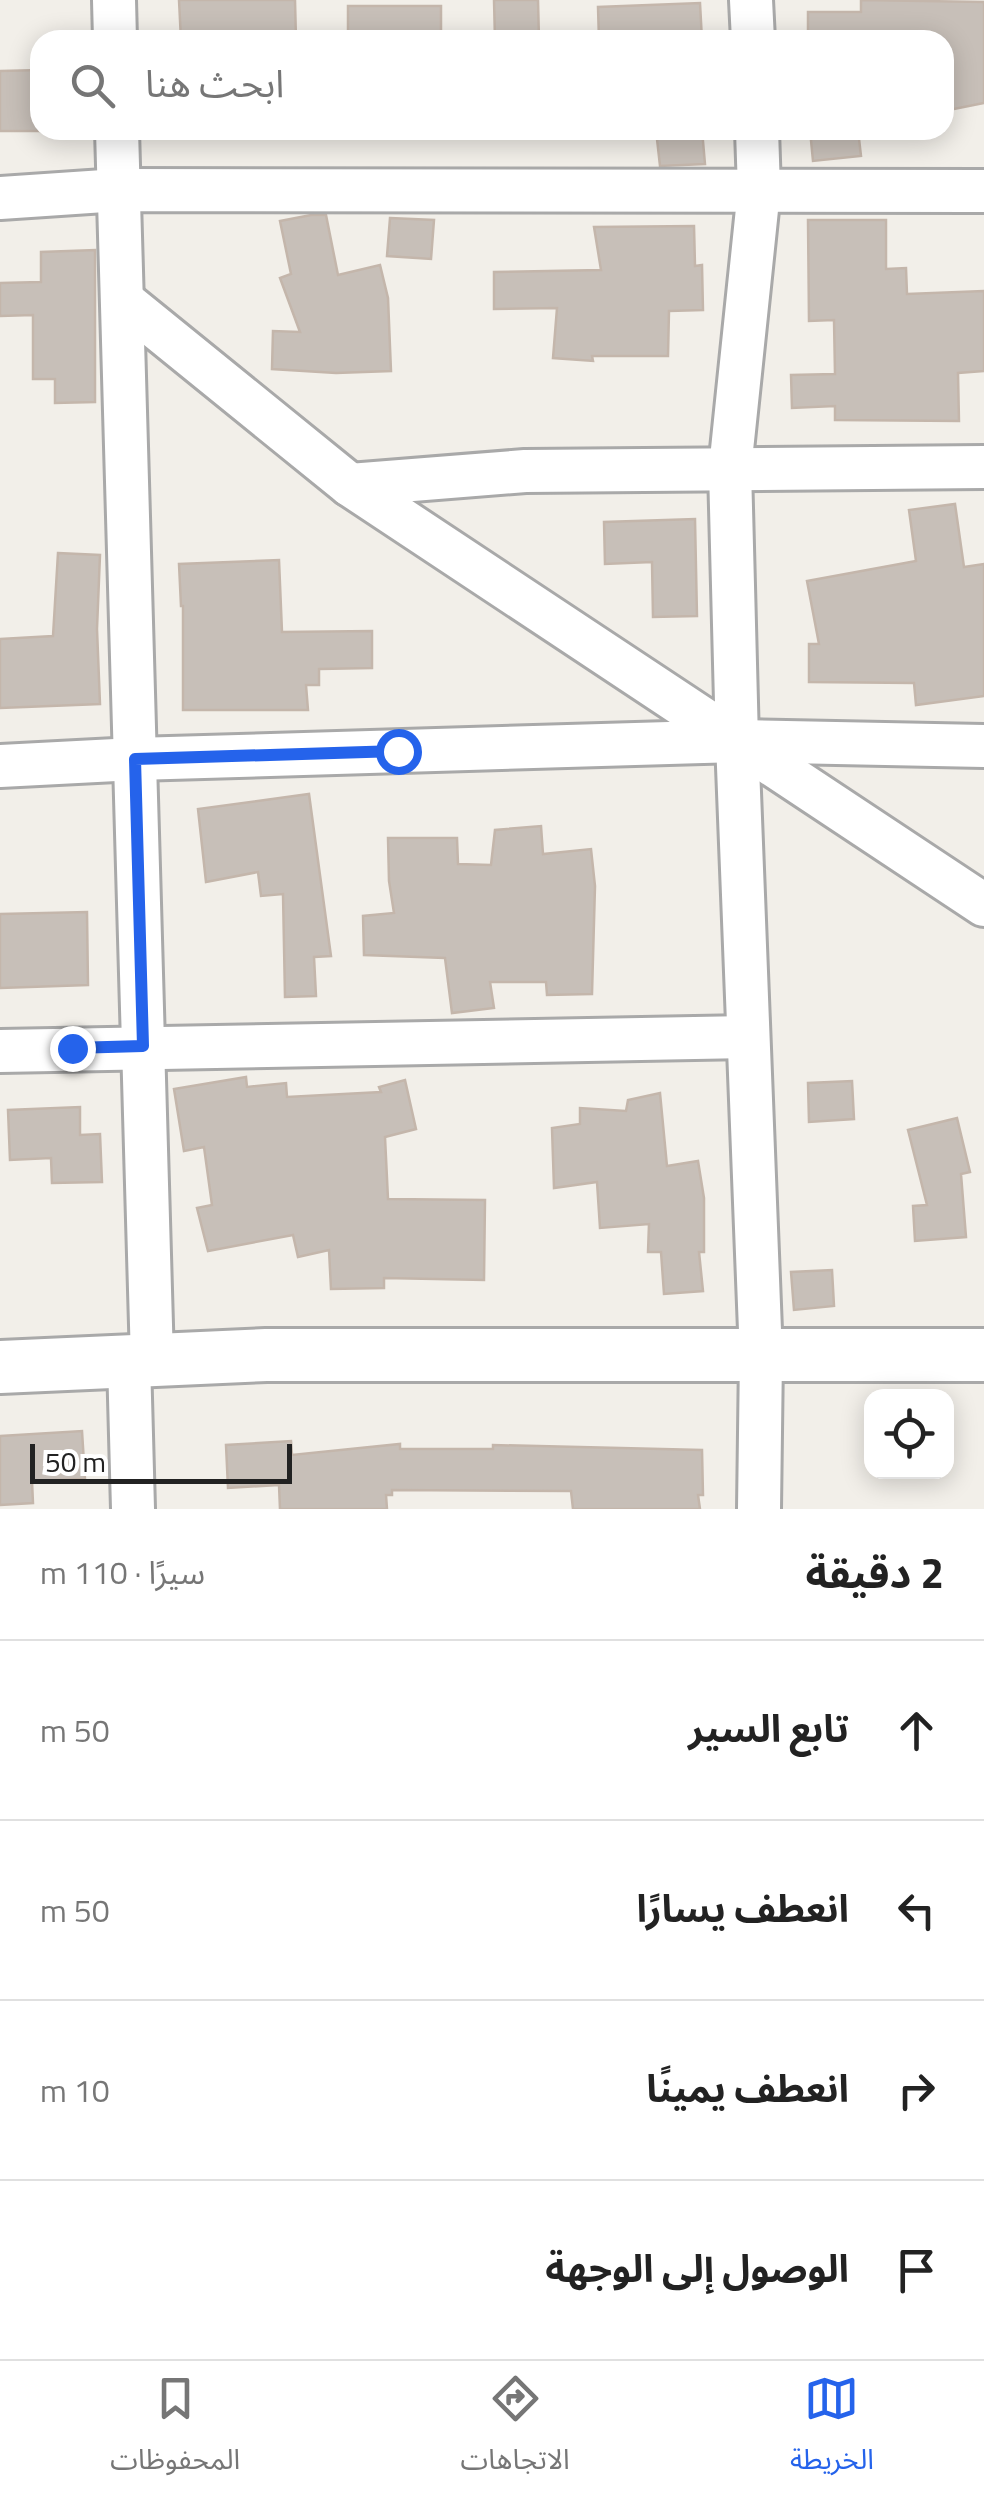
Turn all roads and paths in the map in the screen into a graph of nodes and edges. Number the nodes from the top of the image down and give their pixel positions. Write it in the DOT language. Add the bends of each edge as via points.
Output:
graph roads {
  1 [pos="114,0"];
  2 [pos="751,0"];
  3 [pos="115,30"];
  4 [pos="752,30"];
  5 [pos="118,140"];
  6 [pos="756,140"];
  7 [pos="119,190"];
  8 [pos="759,190"];
  9 [pos="984,190"];
  10 [pos="0,198"];
  11 [pos="122,300"];
  12 [pos="984,467"];
  13 [pos="730,470"];
  14 [pos="350,485"];
  15 [pos="737,741"];
  16 [pos="984,746"];
  17 [pos="135,759"];
  18 [pos="0,766"];
  19 [pos="984,904"];
  20 [pos="748,1037"];
  21 [pos="143,1046"];
  22 [pos="0,1050"];
  23 [pos="984,1355"];
  24 [pos="761,1356"];
  25 [pos="141,1361"];
  26 [pos="0,1367"];
  27 [pos="132,1509"];
  28 [pos="760,1509"];
  1 -- 3 [label="street"];
  2 -- 4 [label="street"];
  5 -- 7 [label="street"];
  6 -- 8 [label="street"];
  7 -- 8 [label="street"];
  7 -- 10 [label="street"];
  7 -- 11 [label="street"];
  8 -- 9 [label="street"];
  8 -- 13 [label="street"];
  11 -- 14 [label="street"];
  11 -- 17 [label="street"];
  12 -- 13 [label="street"];
  13 -- 14 [label="street" via="525,471"];
  13 -- 15 [label="street"];
  14 -- 15 [label="street"];
  15 -- 16 [label="street"];
  15 -- 17 [label="street"];
  15 -- 19 [label="street"];
  15 -- 20 [label="street"];
  17 -- 18 [label="street"];
  17 -- 21 [label="street"];
  20 -- 21 [label="street"];
  20 -- 24 [label="street"];
  21 -- 22 [label="street"];
  21 -- 25 [label="street"];
  23 -- 24 [label="street"];
  24 -- 25 [label="street"];
  24 -- 28 [label="street"];
  25 -- 26 [label="street"];
  25 -- 27 [label="street"];
}
